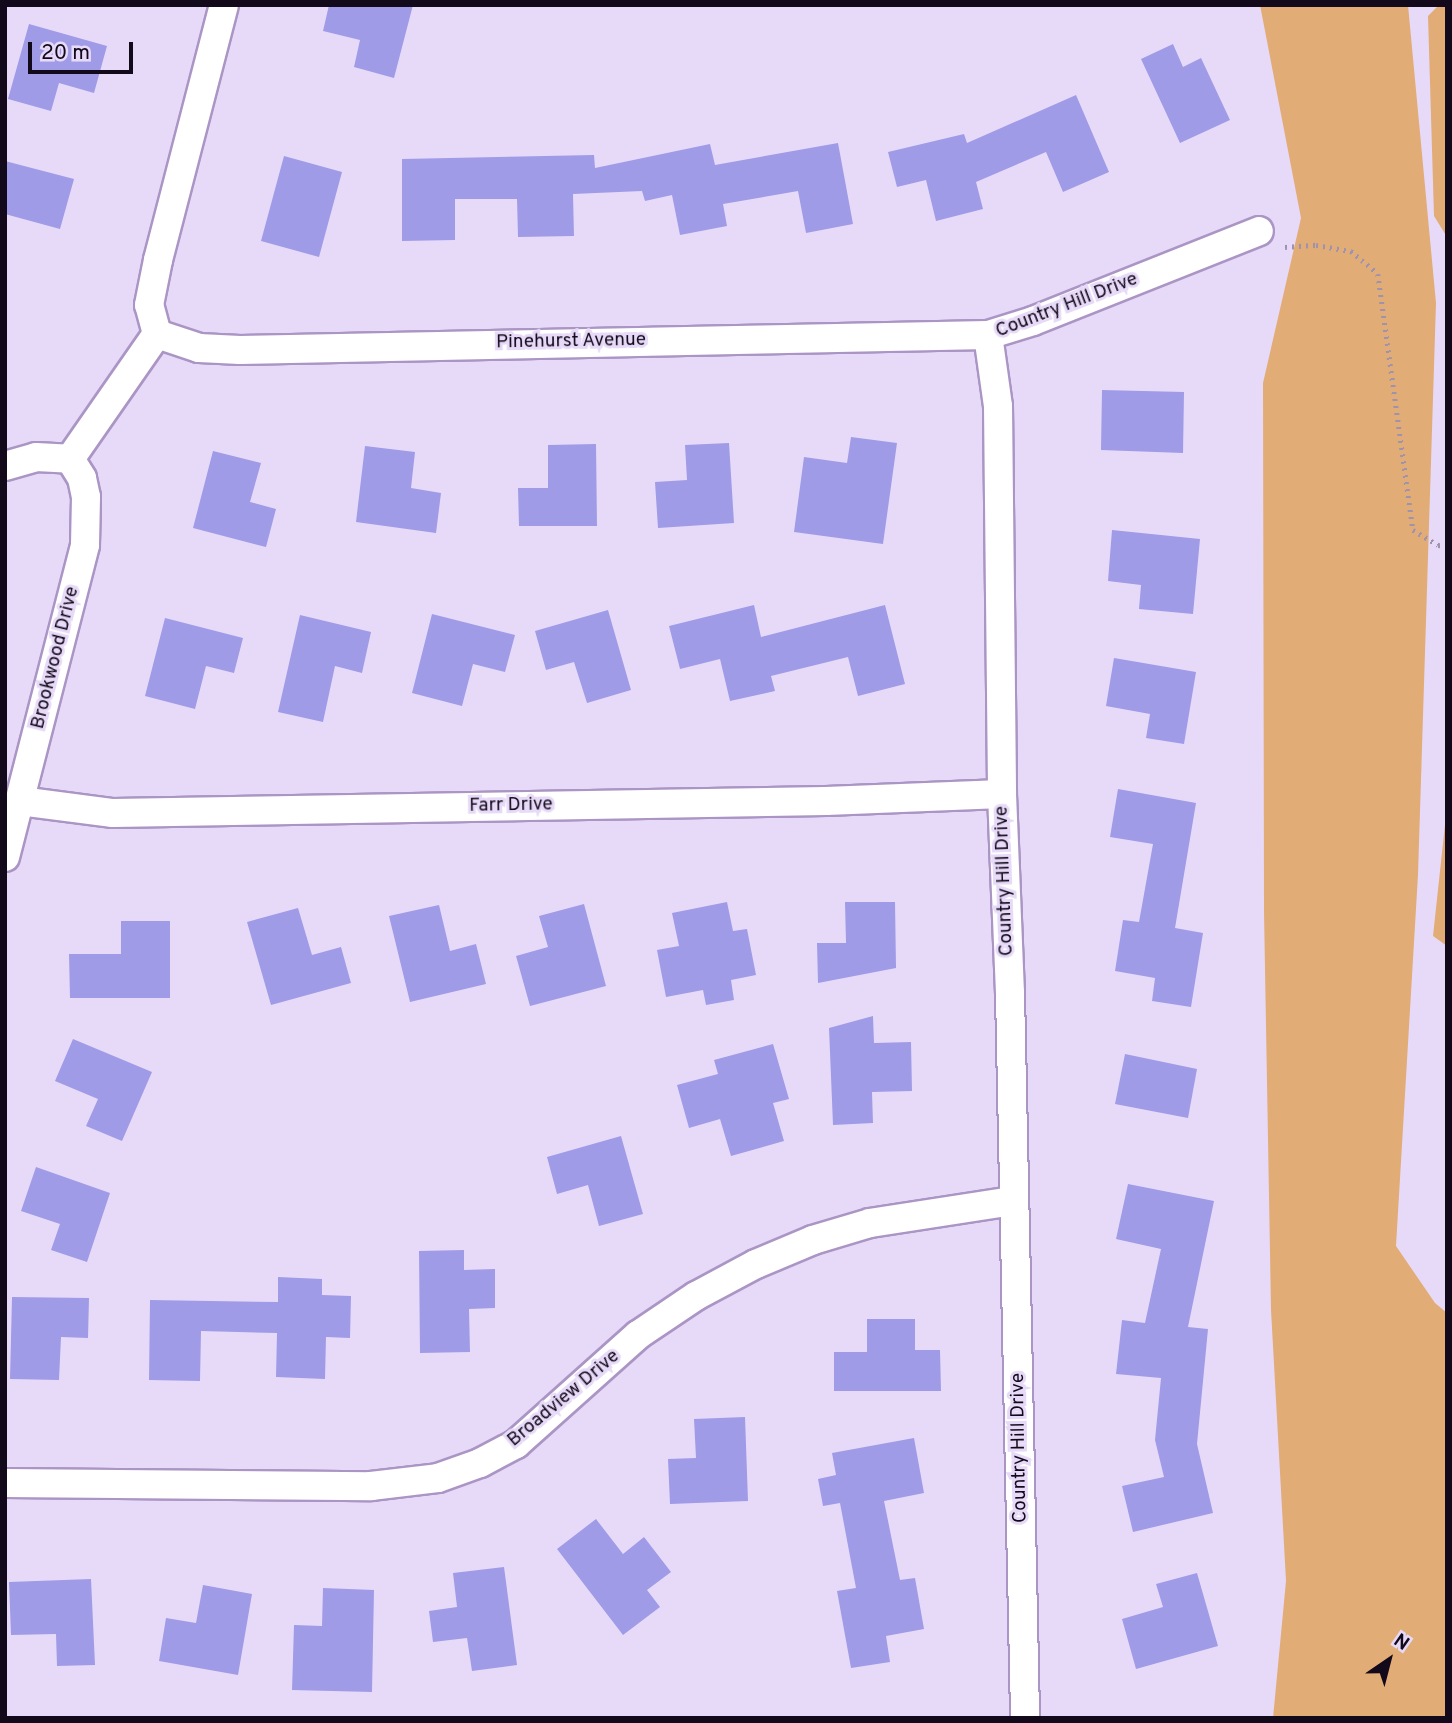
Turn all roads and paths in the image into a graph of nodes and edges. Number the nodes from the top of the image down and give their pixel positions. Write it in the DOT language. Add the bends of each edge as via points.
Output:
graph roads {
  1 [pos="224,5"];
  2 [pos="1270,239"];
  3 [pos="157,334"];
  4 [pos="988,335"];
  5 [pos="70,459"];
  6 [pos="5,466"];
  7 [pos="1447,546"];
  8 [pos="1002,794"];
  9 [pos="20,801"];
  10 [pos="5,857"];
  11 [pos="1012,1201"];
  12 [pos="5,1483"];
  13 [pos="1024,1718"];
  1 -- 3 [label="street" via="158,260 149,305"];
  2 -- 4 [label="street, Country Hill Drive"];
  2 -- 7 [label="path" via="1351,251 1378,274 1413,530"];
  3 -- 4 [label="street, Pinehurst Avenue" via="199,348 240,350"];
  3 -- 5 [label="street"];
  4 -- 8 [label="street, Country Hill Drive" via="998,406"];
  5 -- 6 [label="street" via="36,457"];
  5 -- 9 [label="street, Brookwood Drive" via="82,478 86,497 85,545"];
  8 -- 9 [label="street, Farr Drive" via="113,813"];
  8 -- 11 [label="street, Country Hill Drive"];
  9 -- 10 [label="street, Brookwood Drive"];
  11 -- 12 [label="street, Broadview Drive" via="870,1223 756,1264 696,1296 638,1335 516,1444 438,1478 371,1486"];
  11 -- 13 [label="street, Country Hill Drive"];
}
